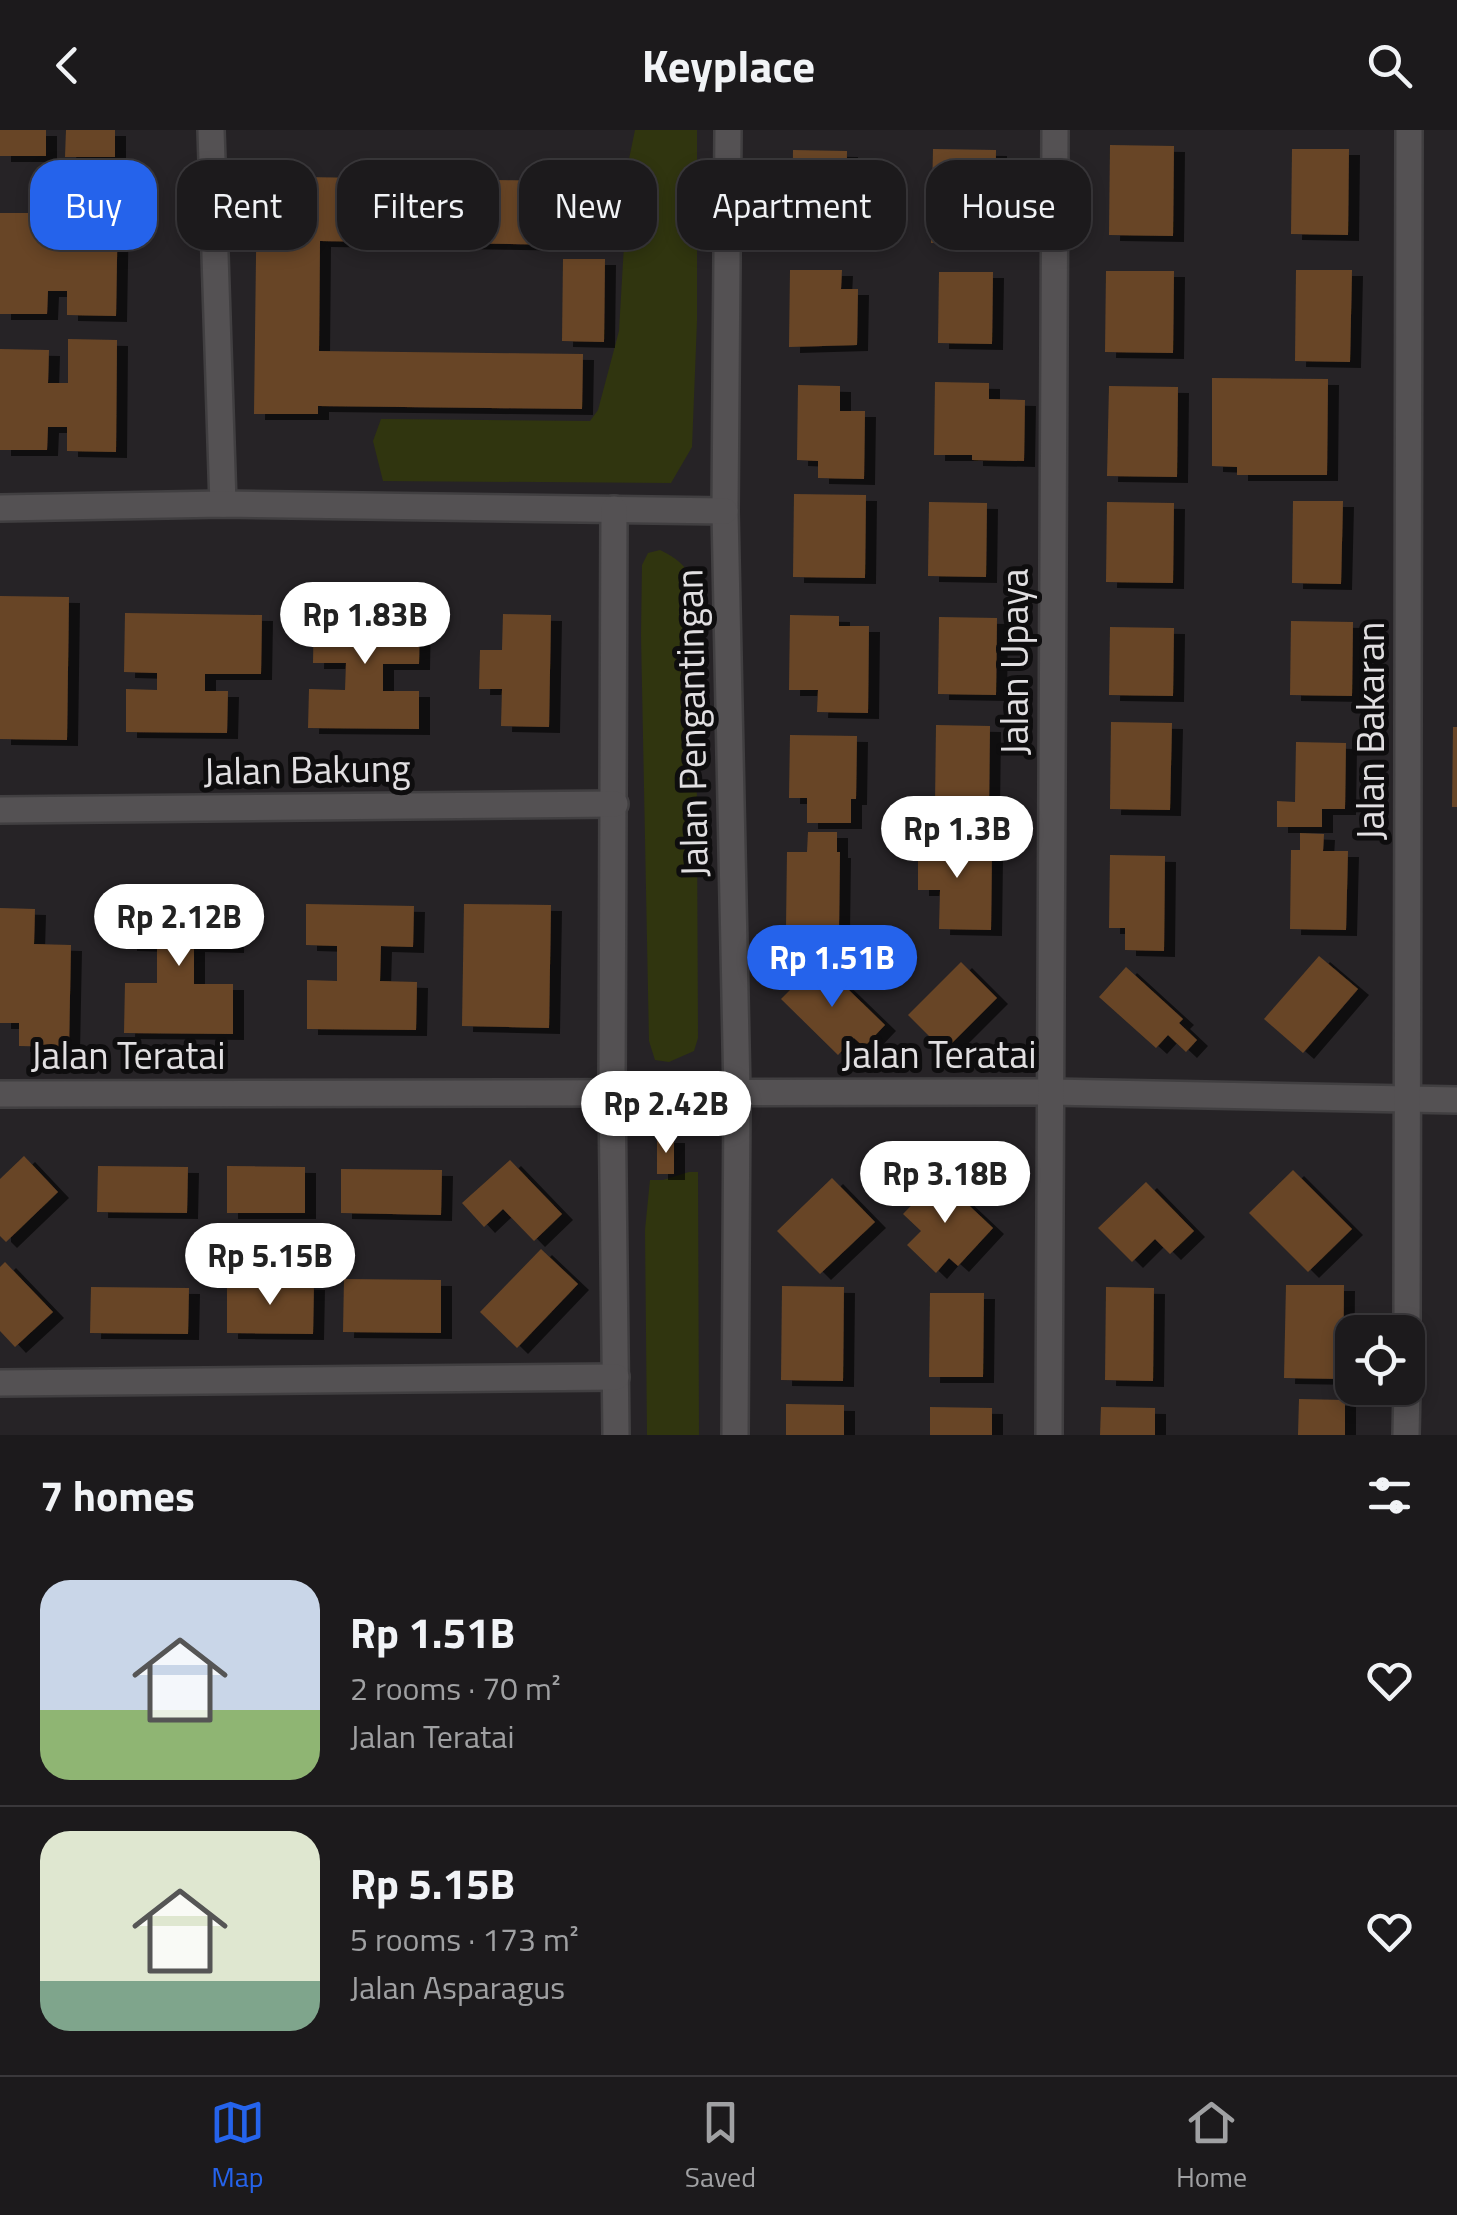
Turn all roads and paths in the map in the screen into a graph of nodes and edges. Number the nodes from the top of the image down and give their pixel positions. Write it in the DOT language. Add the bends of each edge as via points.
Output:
graph roads {
  1 [pos="211,130"];
  2 [pos="728,130"];
  3 [pos="1056,130"];
  4 [pos="1409,130"];
  5 [pos="223,504"];
  6 [pos="0,508"];
  7 [pos="614,510"];
  8 [pos="725,511"];
  9 [pos="614,804"];
  10 [pos="0,810"];
  11 [pos="612,1092"];
  12 [pos="737,1092"];
  13 [pos="1050,1092"];
  14 [pos="0,1094"];
  15 [pos="1457,1100"];
  16 [pos="1408,1101"];
  17 [pos="1407,1315"];
  18 [pos="616,1377"];
  19 [pos="0,1384"];
  20 [pos="1407,1405"];
  21 [pos="616,1435"];
  22 [pos="735,1435"];
  23 [pos="1050,1435"];
  24 [pos="1406,1435"];
  1 -- 5 [label="street"];
  2 -- 8 [label="street, Jalan Pengantingan"];
  3 -- 13 [label="street, Jalan Upaya"];
  4 -- 16 [label="street, Jalan Bakaran"];
  5 -- 6 [label="street"];
  5 -- 7 [label="street"];
  7 -- 8 [label="street"];
  7 -- 9 [label="street"];
  8 -- 12 [label="street, Jalan Pengantingan"];
  9 -- 10 [label="street, Jalan Bakung"];
  9 -- 11 [label="street"];
  11 -- 12 [label="street, Jalan Teratai"];
  11 -- 14 [label="street, Jalan Teratai"];
  11 -- 18 [label="street"];
  12 -- 13 [label="street, Jalan Teratai"];
  12 -- 22 [label="street, Jalan Pengantingan"];
  13 -- 16 [label="street, Jalan Teratai"];
  13 -- 23 [label="street, Jalan Upaya"];
  15 -- 16 [label="street, Jalan Teratai"];
  16 -- 17 [label="street, Jalan Bakaran"];
  18 -- 19 [label="street"];
  18 -- 21 [label="street"];
  20 -- 24 [label="street"];
}
